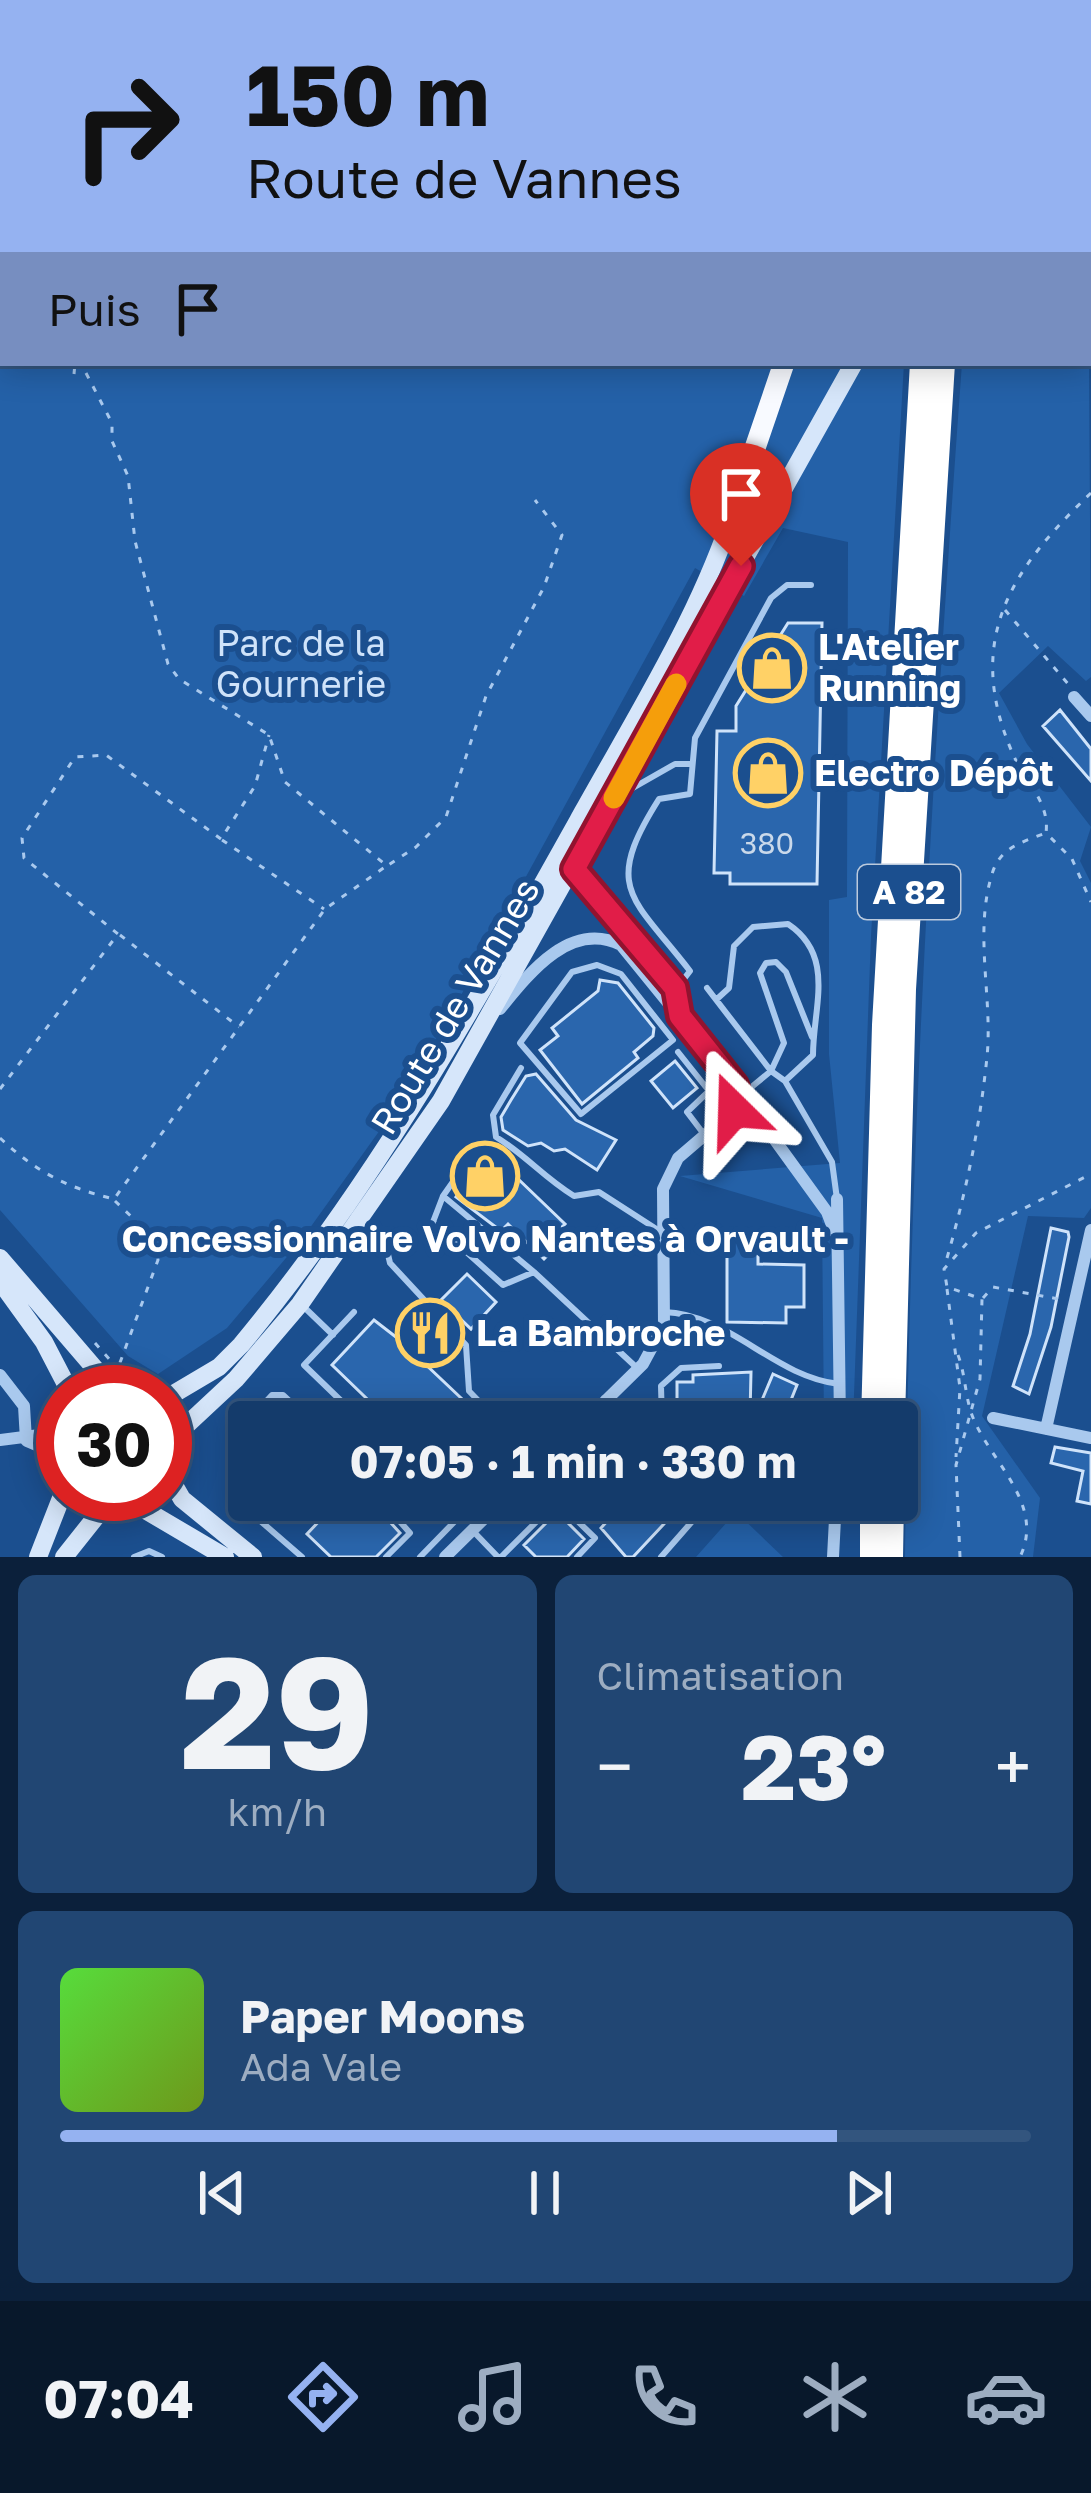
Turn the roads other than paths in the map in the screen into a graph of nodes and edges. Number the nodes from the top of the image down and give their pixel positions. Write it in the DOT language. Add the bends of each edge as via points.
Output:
graph roads {
  1 [pos="779,366"];
  2 [pos="852,366"];
  3 [pos="922,366"];
  4 [pos="943,366"];
  5 [pos="739,495"];
  6 [pos="811,585"];
  7 [pos="1074,698"];
  8 [pos="1091,716"];
  9 [pos="692,764"];
  10 [pos="614,799"];
  11 [pos="574,869"];
  12 [pos="707,988"];
  13 [pos="674,990"];
  14 [pos="717,999"];
  15 [pos="650,1011"];
  16 [pos="484,1029"];
  17 [pos="813,1041"];
  18 [pos="679,1052"];
  19 [pos="521,1068"];
  20 [pos="771,1071"];
  21 [pos="785,1081"];
  22 [pos="739,1097"];
  23 [pos="705,1136"];
  24 [pos="471,1156"];
  25 [pos="442,1196"];
  26 [pos="837,1199"];
  27 [pos="358,1225"];
  28 [pos="1091,1230"];
  29 [pos="664,1234"];
  30 [pos="836,1236"];
  31 [pos="0,1258"];
  32 [pos="534,1272"];
  33 [pos="0,1281"];
  34 [pos="1074,1301"];
  35 [pos="1091,1303"];
  36 [pos="300,1304"];
  37 [pos="354,1312"];
  38 [pos="664,1312"];
  39 [pos="333,1335"];
  40 [pos="56,1365"];
  41 [pos="101,1365"];
  42 [pos="718,1366"];
  43 [pos="638,1369"];
  44 [pos="0,1375"];
  45 [pos="192,1383"];
  46 [pos="839,1384"];
  47 [pos="606,1400"];
  48 [pos="341,1401"];
  49 [pos="479,1401"];
  50 [pos="661,1401"];
  51 [pos="839,1401"];
  52 [pos="874,1401"];
  53 [pos="893,1401"];
  54 [pos="993,1418"];
  55 [pos="192,1420"];
  56 [pos="1046,1429"];
  57 [pos="36,1438"];
  58 [pos="1091,1438"];
  59 [pos="26,1440"];
  60 [pos="2,1444"];
  61 [pos="36,1444"];
  62 [pos="192,1507"];
  63 [pos="52,1521"];
  64 [pos="91,1521"];
  65 [pos="171,1521"];
  66 [pos="260,1521"];
  67 [pos="399,1521"];
  68 [pos="454,1521"];
  69 [pos="468,1521"];
  70 [pos="481,1521"];
  71 [pos="692,1521"];
  72 [pos="835,1521"];
  73 [pos="872,1521"];
  74 [pos="892,1521"];
  75 [pos="474,1528"];
  76 [pos="214,1554"];
  77 [pos="38,1557"];
  78 [pos="64,1557"];
  79 [pos="134,1557"];
  80 [pos="162,1557"];
  81 [pos="253,1557"];
  82 [pos="302,1557"];
  83 [pos="386,1557"];
  84 [pos="420,1557"];
  85 [pos="445,1557"];
  86 [pos="500,1557"];
  87 [pos="577,1557"];
  88 [pos="661,1557"];
  89 [pos="833,1557"];
  90 [pos="872,1557"];
  91 [pos="891,1557"];
  1 -- 5 [label="highway"];
  2 -- 10 [label="main road, Route de Vannes"];
  3 -- 52 [label="highway, A 82" via="884,1004"];
  4 -- 53 [label="highway, A 82" via="907,945"];
  5 -- 45 [label="main road, Route de Vannes" via="678,637 424,1090 287,1289 219,1366"];
  6 -- 9 [label="lane" via="787,585 771,598 705,714"];
  7 -- 8 [label="street"];
  9 -- 10 [label="lane" via="675,764"];
  9 -- 13 [label="lane" via="690,794 659,799 626,862 628,891 690,971"];
  10 -- 11 [label="main road, Route de Vannes"];
  11 -- 13 [label="street"];
  11 -- 16 [label="main road, Route de Vannes"];
  12 -- 14 [label="lane"];
  13 -- 15 [label="lane"];
  13 -- 16 [label="street" via="621,945 592,935 548,960"];
  13 -- 22 [label="street" via="680,1016"];
  14 -- 17 [label="lane" via="729,988 742,935 788,924 818,963"];
  14 -- 20 [label="lane"];
  15 -- 15 [label="lane" via="621,974 584,966 520,1043 581,1114 673,1040"];
  16 -- 27 [label="main road, Route de Vannes"];
  17 -- 20 [label="lane" via="786,972 766,964 762,985 784,1043"];
  17 -- 21 [label="lane" via="813,1055"];
  18 -- 23 [label="lane" via="709,1091 687,1112"];
  19 -- 29 [label="lane" via="493,1115 496,1137 574,1196 599,1192"];
  20 -- 21 [label="lane"];
  20 -- 22 [label="lane"];
  21 -- 26 [label="lane" via="832,1162"];
  22 -- 23 [label="street"];
  22 -- 30 [label="street" via="827,1212"];
  23 -- 29 [label="street" via="668,1173"];
  24 -- 25 [label="lane"];
  25 -- 32 [label="lane"];
  25 -- 32 [label="lane" via="434,1222 503,1286"];
  26 -- 30 [label="street"];
  27 -- 36 [label="main road, Route de Vannes"];
  27 -- 49 [label="lane" via="466,1345 469,1391"];
  28 -- 34 [label="street"];
  29 -- 38 [label="street"];
  30 -- 46 [label="street"];
  31 -- 41 [label="main road"];
  32 -- 43 [label="lane"];
  33 -- 40 [label="main road"];
  34 -- 35 [label="street"];
  34 -- 56 [label="street"];
  36 -- 39 [label="lane"];
  36 -- 55 [label="main road, Route de Vannes"];
  37 -- 39 [label="lane"];
  38 -- 43 [label="street" via="658,1343"];
  38 -- 46 [label="lane" via="691,1315 762,1357"];
  39 -- 48 [label="lane" via="304,1365"];
  42 -- 50 [label="lane" via="681,1368 661,1386"];
  43 -- 47 [label="street"];
  44 -- 59 [label="street" via="24,1406"];
  46 -- 51 [label="street"];
  54 -- 56 [label="street"];
  56 -- 58 [label="street"];
  57 -- 59 [label="street"];
  59 -- 60 [label="street"];
  59 -- 61 [label="street"];
  62 -- 81 [label="main road"];
  63 -- 77 [label="main road"];
  64 -- 78 [label="main road"];
  65 -- 76 [label="main road"];
  66 -- 82 [label="lane"];
  67 -- 83 [label="lane" via="410,1533"];
  68 -- 84 [label="lane"];
  69 -- 75 [label="lane"];
  70 -- 75 [label="street"];
  71 -- 88 [label="lane"];
  72 -- 89 [label="street"];
  73 -- 90 [label="highway"];
  74 -- 91 [label="highway"];
  75 -- 85 [label="street"];
  75 -- 86 [label="lane"];
  79 -- 80 [label="lane"];
  86 -- 87 [label="lane" via="557,1501 596,1538"];
}
